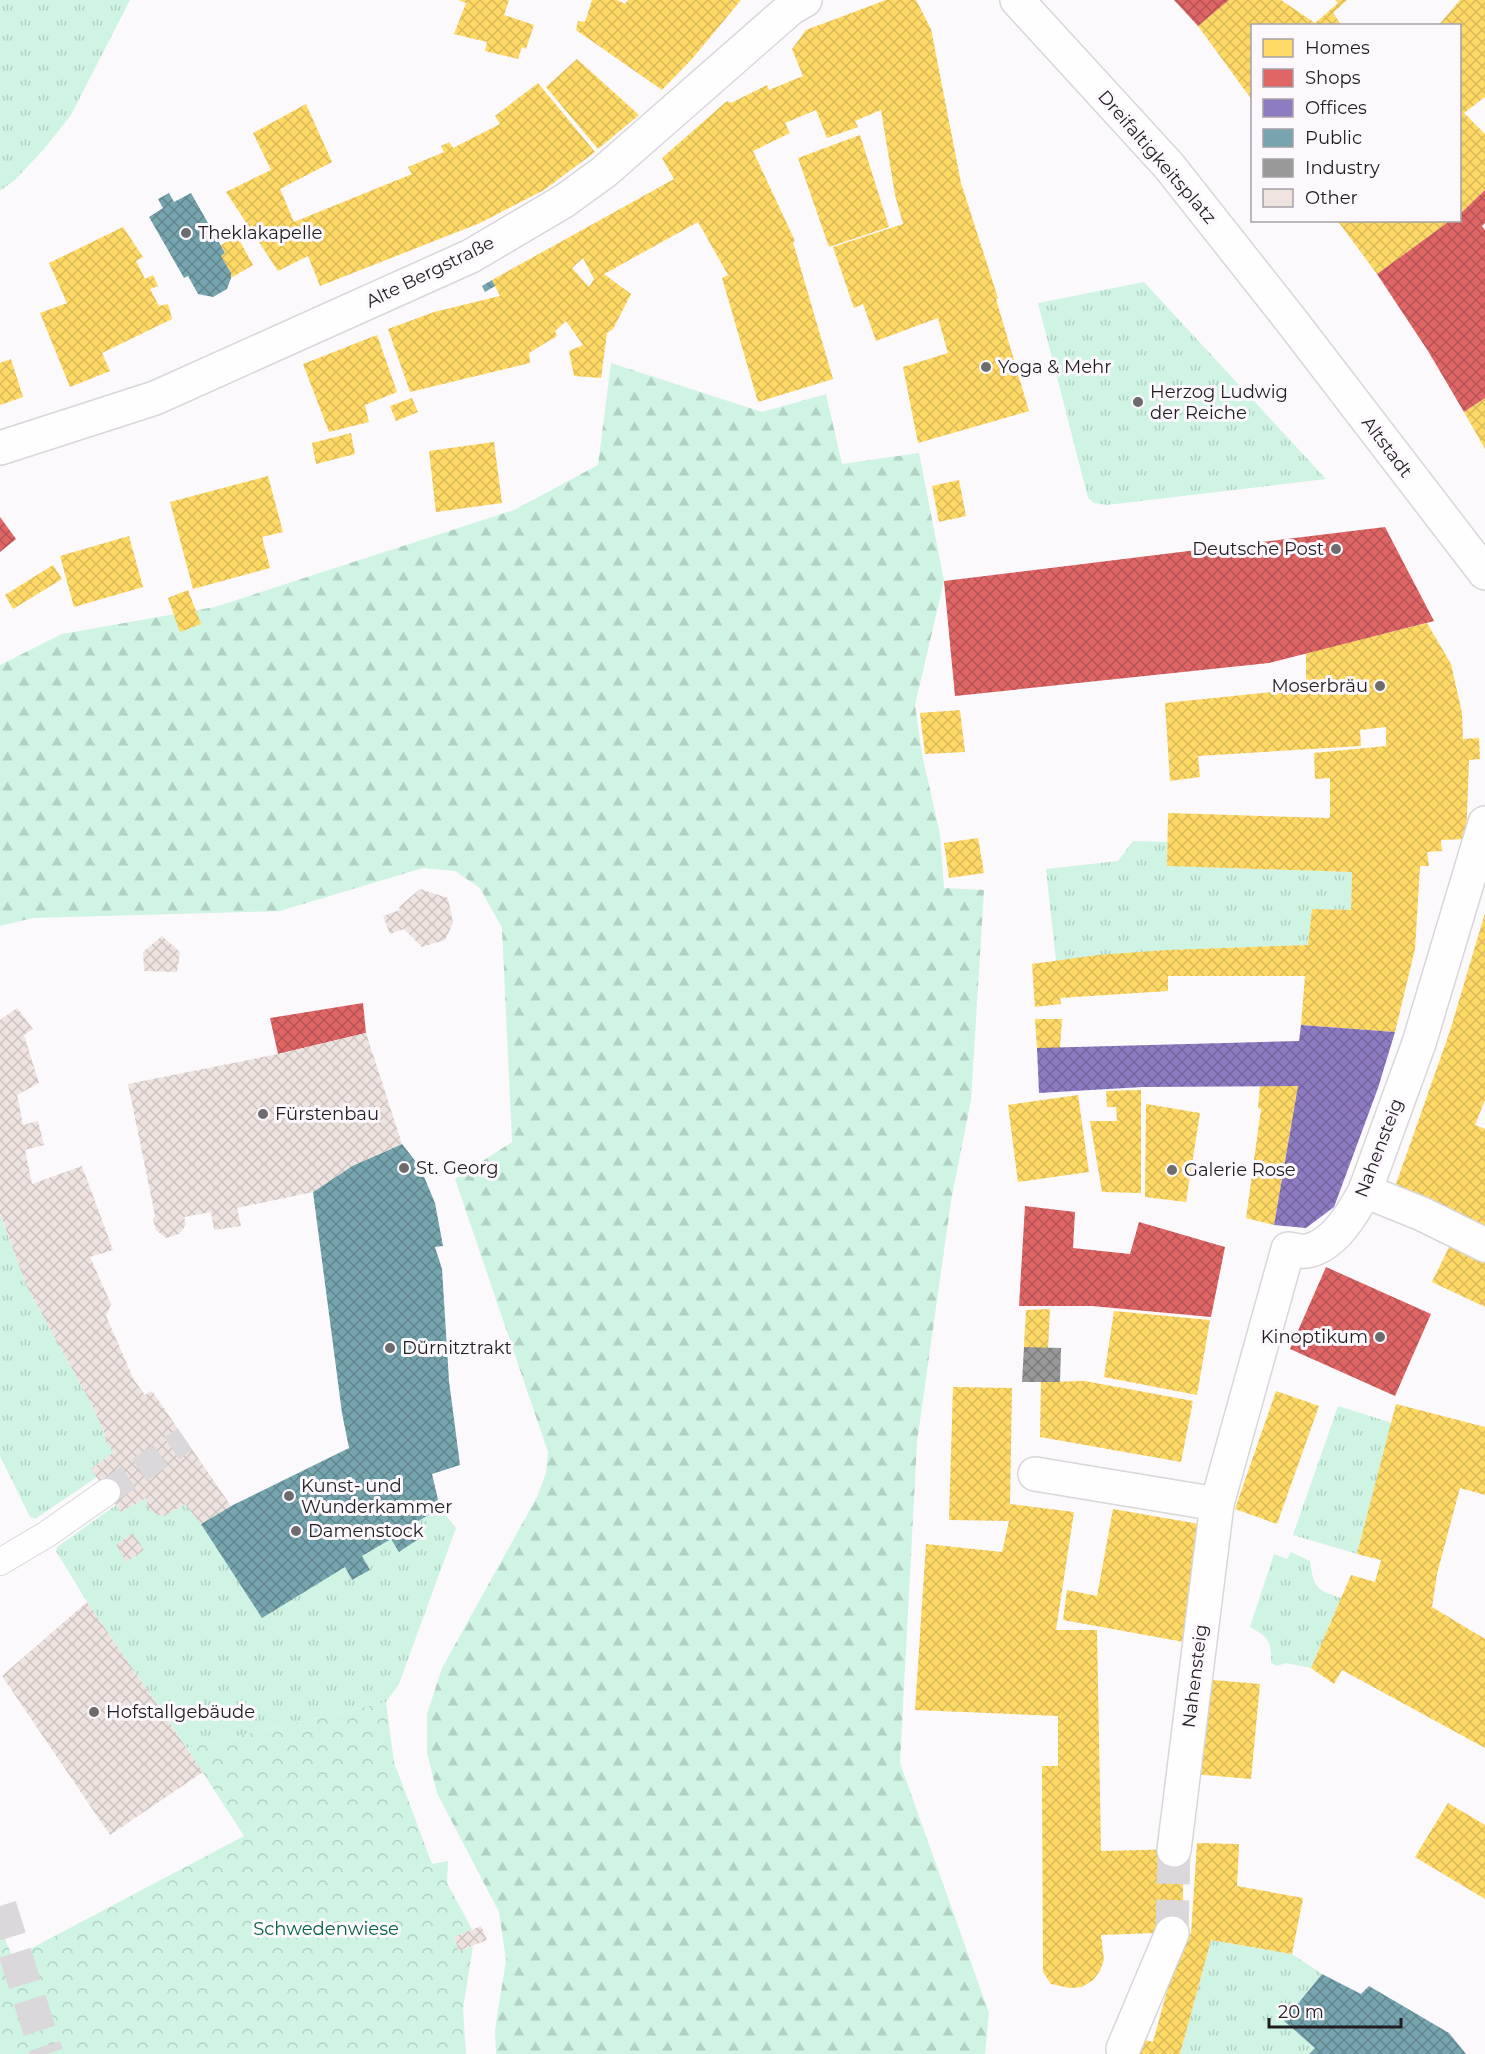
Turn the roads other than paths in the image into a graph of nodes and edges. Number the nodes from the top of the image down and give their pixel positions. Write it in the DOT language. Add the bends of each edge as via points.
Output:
graph roads {
  1 [pos="805,0"];
  2 [pos="1017,0"];
  3 [pos="1290,319"];
  4 [pos="0,448"];
  5 [pos="1485,573"];
  6 [pos="1485,823"];
  7 [pos="1365,1191"];
  8 [pos="1485,1245"];
  9 [pos="1035,1474"];
  10 [pos="107,1492"];
  11 [pos="1217,1504"];
  12 [pos="0,1562"];
  13 [pos="1174,1850"];
  14 [pos="1172,1933"];
  15 [pos="1123,2049"];
  1 -- 4 [label="street, Alte Bergstraße" via="791,8 604,172 564,201 471,256 155,398"];
  2 -- 3 [label="street, Dreifaltigkeitsplatz" via="1169,166"];
  3 -- 5 [label="street, Altstadt"];
  6 -- 7 [label="street, Nahensteig" via="1419,1043"];
  7 -- 8 [label="street"];
  7 -- 11 [label="street, Nahensteig" via="1354,1212 1328,1241 1307,1251 1288,1249"];
  9 -- 11 [label="street"];
  10 -- 12 [label="street"];
  11 -- 13 [label="street, Nahensteig"];
  14 -- 15 [label="street"];
}
